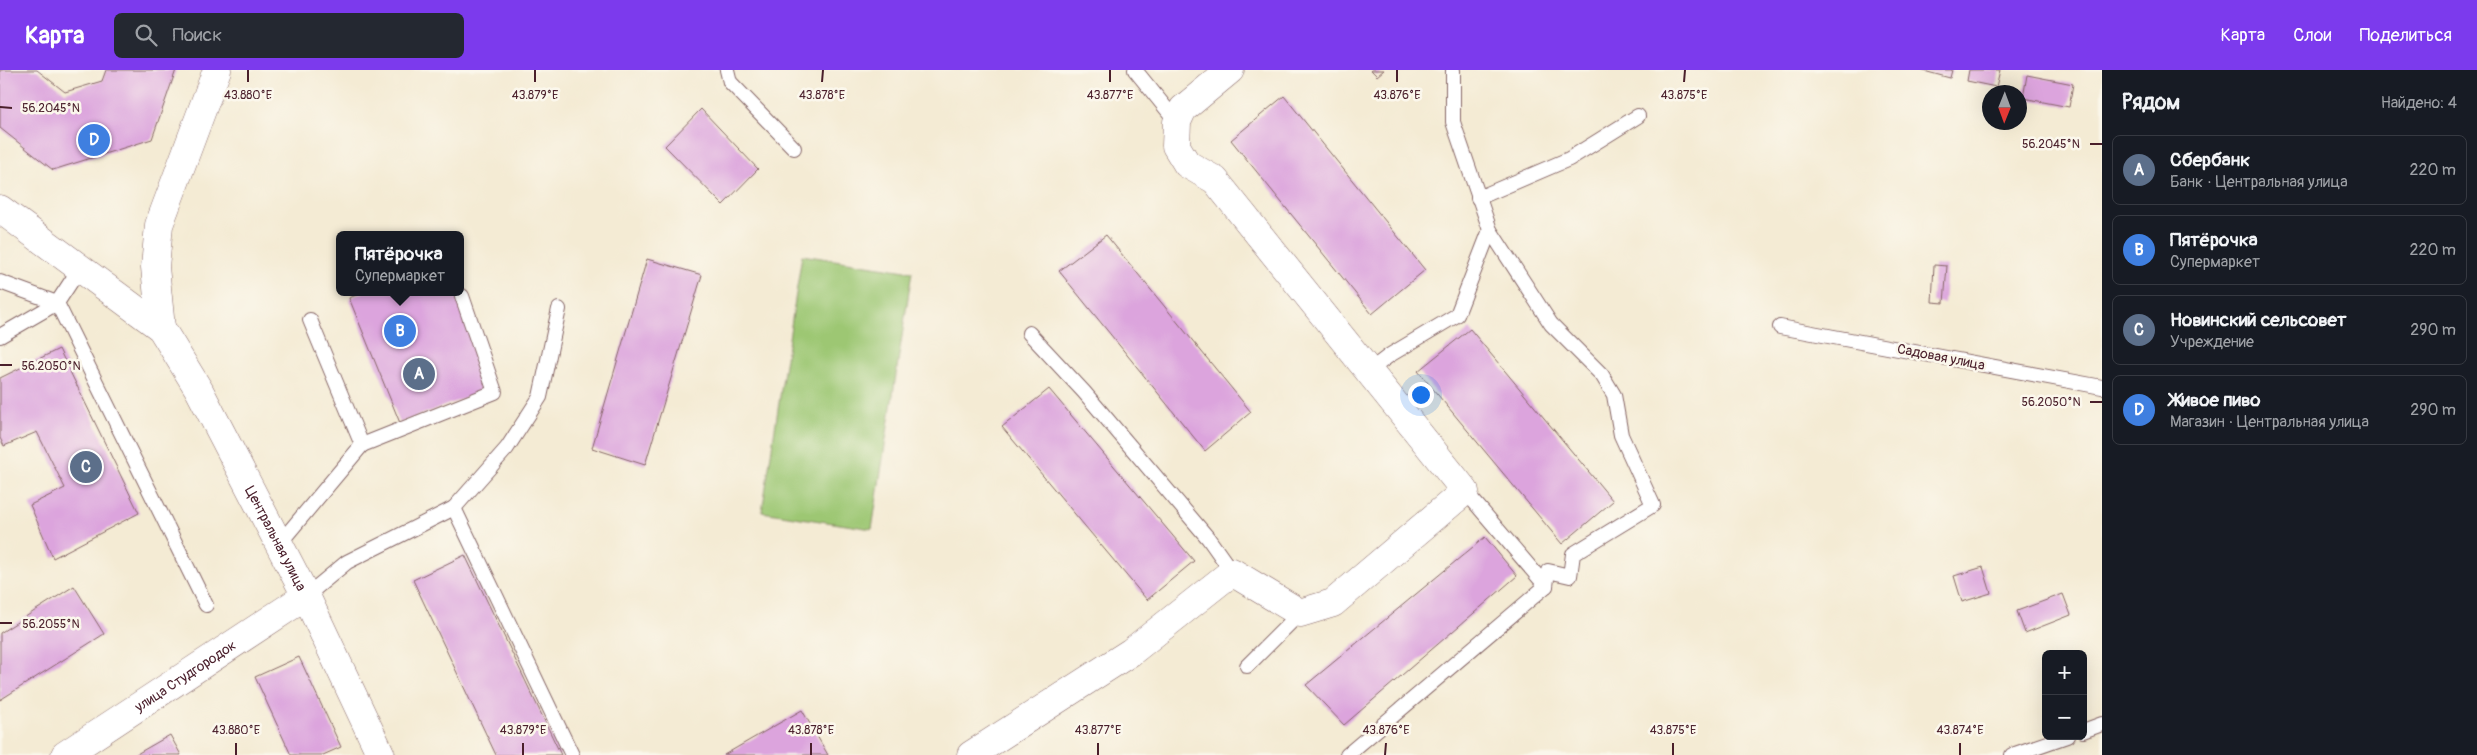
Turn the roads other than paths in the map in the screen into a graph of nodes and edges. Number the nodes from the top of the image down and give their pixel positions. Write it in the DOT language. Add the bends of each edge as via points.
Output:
graph roads {
  1 [pos="217,70"];
  2 [pos="727,70"];
  3 [pos="1135,70"];
  4 [pos="1230,70"];
  5 [pos="1453,70"];
  6 [pos="1638,116"];
  7 [pos="1178,122"];
  8 [pos="794,148"];
  9 [pos="1478,198"];
  10 [pos="0,209"];
  11 [pos="1490,230"];
  12 [pos="80,268"];
  13 [pos="0,282"];
  14 [pos="462,296"];
  15 [pos="57,303"];
  16 [pos="559,309"];
  17 [pos="310,320"];
  18 [pos="1780,327"];
  19 [pos="161,328"];
  20 [pos="1029,333"];
  21 [pos="0,336"];
  22 [pos="1368,371"];
  23 [pos="2102,387"];
  24 [pos="362,445"];
  25 [pos="1465,491"];
  26 [pos="454,508"];
  27 [pos="279,544"];
  28 [pos="1232,572"];
  29 [pos="1546,586"];
  30 [pos="306,596"];
  31 [pos="206,606"];
  32 [pos="1300,613"];
  33 [pos="1247,666"];
  34 [pos="2102,724"];
  35 [pos="2087,730"];
  36 [pos="2055,740"];
  37 [pos="65,755"];
  38 [pos="381,755"];
  39 [pos="572,755"];
  40 [pos="971,755"];
  41 [pos="1347,755"];
  42 [pos="2012,755"];
  1 -- 19 [label="street, Центральная улица" via="159,225 155,267"];
  2 -- 8 [label="lane" via="730,82"];
  3 -- 7 [label="lane"];
  4 -- 7 [label="street" via="1183,108"];
  5 -- 9 [label="lane" via="1453,122"];
  6 -- 9 [label="lane" via="1569,159"];
  7 -- 22 [label="street" via="1176,146 1187,164 1215,180"];
  9 -- 11 [label="lane"];
  10 -- 12 [label="street, Центральная улица"];
  11 -- 22 [label="lane" via="1456,315"];
  11 -- 29 [label="lane" via="1551,324 1602,375 1614,395 1621,435 1653,506 1573,554 1570,576 1548,571"];
  12 -- 15 [label="lane"];
  12 -- 19 [label="street, Центральная улица"];
  13 -- 15 [label="lane"];
  14 -- 24 [label="lane" via="495,392"];
  15 -- 21 [label="lane"];
  15 -- 31 [label="lane"];
  16 -- 26 [label="lane" via="540,397 507,448"];
  17 -- 24 [label="lane"];
  18 -- 23 [label="lane, Садовая улица"];
  19 -- 27 [label="street, Центральная улица" via="199,390"];
  20 -- 28 [label="lane" via="1084,392 1202,531"];
  22 -- 25 [label="street"];
  24 -- 27 [label="lane"];
  25 -- 29 [label="lane"];
  25 -- 32 [label="street" via="1333,603"];
  26 -- 30 [label="lane" via="347,562"];
  26 -- 39 [label="lane"];
  27 -- 30 [label="street, Центральная улица"];
  28 -- 32 [label="street"];
  28 -- 40 [label="street" via="1131,652"];
  29 -- 41 [label="lane"];
  30 -- 37 [label="street, улица Студгородок"];
  30 -- 38 [label="street, Центральная улица"];
  32 -- 33 [label="lane"];
  34 -- 35 [label="lane"];
  36 -- 42 [label="lane"];
}
